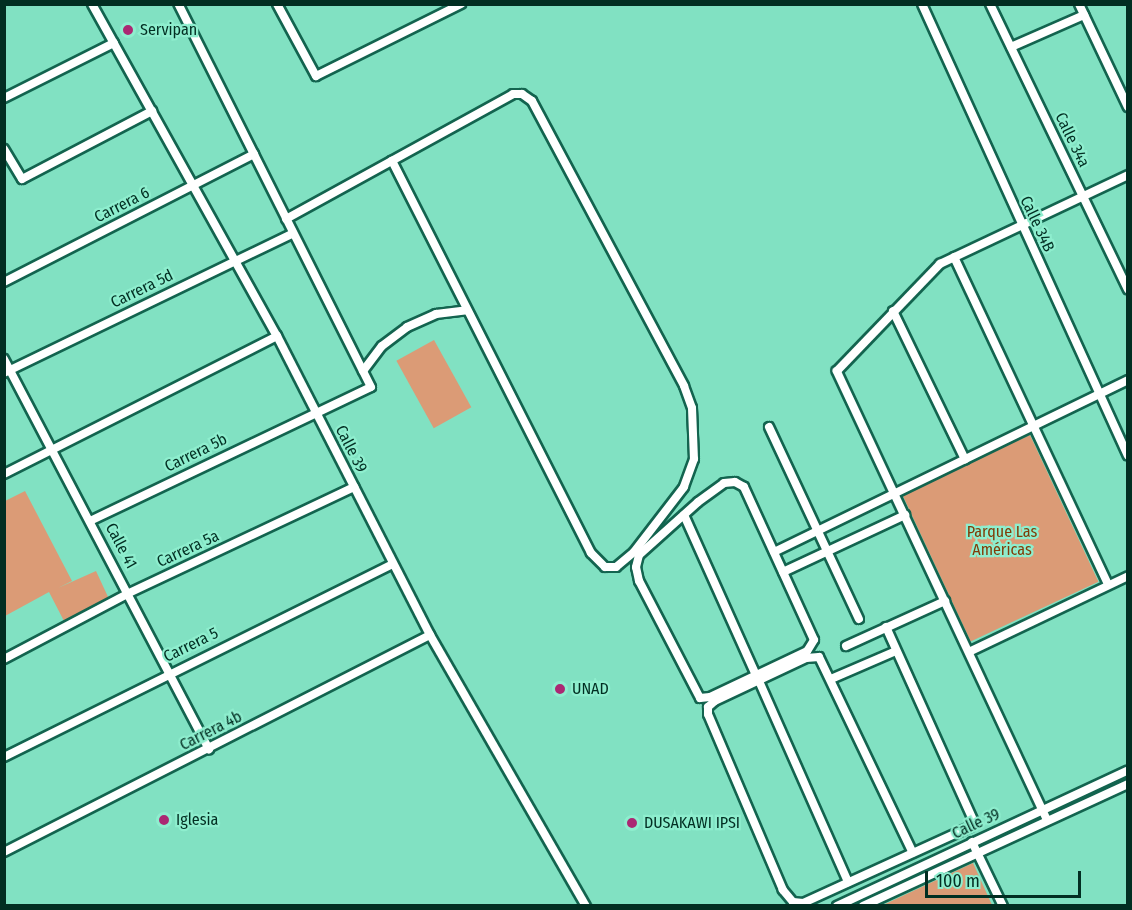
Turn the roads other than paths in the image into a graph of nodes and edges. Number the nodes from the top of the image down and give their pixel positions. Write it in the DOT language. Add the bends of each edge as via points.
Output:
graph roads {
  1 [pos="92,4"];
  2 [pos="178,4"];
  3 [pos="277,4"];
  4 [pos="461,4"];
  5 [pos="922,4"];
  6 [pos="990,4"];
  7 [pos="1079,4"];
  8 [pos="1084,15"];
  9 [pos="114,43"];
  10 [pos="1011,47"];
  11 [pos="4,98"];
  12 [pos="1128,107"];
  13 [pos="152,111"];
  14 [pos="4,149"];
  15 [pos="254,154"];
  16 [pos="392,161"];
  17 [pos="1128,175"];
  18 [pos="194,185"];
  19 [pos="1083,196"];
  20 [pos="286,219"];
  21 [pos="1021,225"];
  22 [pos="293,233"];
  23 [pos="954,257"];
  24 [pos="236,261"];
  25 [pos="4,282"];
  26 [pos="1128,289"];
  27 [pos="467,310"];
  28 [pos="893,311"];
  29 [pos="277,336"];
  30 [pos="4,359"];
  31 [pos="7,371"];
  32 [pos="363,371"];
  33 [pos="1128,380"];
  34 [pos="1099,394"];
  35 [pos="315,412"];
  36 [pos="1034,426"];
  37 [pos="769,427"];
  38 [pos="52,449"];
  39 [pos="1128,455"];
  40 [pos="965,459"];
  41 [pos="4,474"];
  42 [pos="354,487"];
  43 [pos="895,494"];
  44 [pos="684,515"];
  45 [pos="905,515"];
  46 [pos="90,521"];
  47 [pos="818,531"];
  48 [pos="827,551"];
  49 [pos="774,552"];
  50 [pos="393,564"];
  51 [pos="783,572"];
  52 [pos="1128,576"];
  53 [pos="1108,584"];
  54 [pos="129,593"];
  55 [pos="945,601"];
  56 [pos="859,619"];
  57 [pos="886,627"];
  58 [pos="430,635"];
  59 [pos="846,646"];
  60 [pos="896,651"];
  61 [pos="969,652"];
  62 [pos="4,659"];
  63 [pos="171,671"];
  64 [pos="758,678"];
  65 [pos="831,679"];
  66 [pos="209,749"];
  67 [pos="4,757"];
  68 [pos="1128,770"];
  69 [pos="1128,784"];
  70 [pos="1042,810"];
  71 [pos="1047,820"];
  72 [pos="972,842"];
  73 [pos="4,852"];
  74 [pos="913,853"];
  75 [pos="978,853"];
  76 [pos="848,882"];
  77 [pos="586,906"];
  78 [pos="837,906"];
  79 [pos="864,906"];
  80 [pos="1003,906"];
  1 -- 9 [label="street, Calle 39"];
  2 -- 15 [label="street"];
  3 -- 4 [label="street" via="316,76"];
  5 -- 21 [label="street, Calle 34B"];
  6 -- 10 [label="street, Calle 34a"];
  7 -- 8 [label="street"];
  8 -- 10 [label="street"];
  8 -- 12 [label="street"];
  9 -- 11 [label="street"];
  9 -- 13 [label="street, Calle 39"];
  10 -- 19 [label="street, Calle 34a"];
  13 -- 14 [label="street" via="22,178"];
  13 -- 18 [label="street, Calle 39"];
  15 -- 18 [label="street, Carrera 6"];
  15 -- 20 [label="street"];
  16 -- 20 [label="street"];
  16 -- 27 [label="street"];
  16 -- 27 [label="street" via="513,94 522,94 537,108 692,408 694,459 684,487 634,552 616,567 604,567 591,553"];
  17 -- 19 [label="street"];
  18 -- 24 [label="street, Calle 39"];
  18 -- 25 [label="street, Carrera 6"];
  19 -- 21 [label="street"];
  19 -- 26 [label="street, Calle 34a"];
  20 -- 22 [label="street"];
  21 -- 23 [label="street"];
  21 -- 34 [label="street, Calle 34B"];
  22 -- 24 [label="street, Carrera 5d"];
  22 -- 32 [label="street"];
  23 -- 28 [label="street" via="932,271"];
  23 -- 36 [label="street"];
  24 -- 29 [label="street, Calle 39"];
  24 -- 31 [label="street, Carrera 5d"];
  27 -- 32 [label="street" via="436,314 407,327 382,346"];
  28 -- 40 [label="street"];
  28 -- 43 [label="street" via="837,371"];
  29 -- 35 [label="street, Calle 39"];
  29 -- 38 [label="street"];
  30 -- 31 [label="street, Calle 41"];
  31 -- 38 [label="street, Calle 41"];
  32 -- 35 [label="street, Carrera 5b" via="371,387"];
  33 -- 34 [label="street"];
  34 -- 36 [label="street"];
  34 -- 39 [label="street, Calle 34B"];
  35 -- 42 [label="street, Calle 39"];
  35 -- 46 [label="street, Carrera 5b"];
  36 -- 40 [label="street"];
  36 -- 53 [label="street"];
  37 -- 47 [label="street"];
  38 -- 41 [label="street"];
  38 -- 46 [label="street, Calle 41"];
  40 -- 43 [label="street"];
  42 -- 50 [label="street, Calle 39"];
  42 -- 54 [label="street, Carrera 5a"];
  43 -- 45 [label="street"];
  43 -- 47 [label="street"];
  44 -- 49 [label="street" via="724,483 735,482 744,487"];
  44 -- 64 [label="street"];
  44 -- 64 [label="street" via="639,555 639,581 700,698"];
  45 -- 48 [label="street"];
  45 -- 55 [label="street"];
  46 -- 54 [label="street, Calle 41"];
  47 -- 48 [label="street"];
  47 -- 49 [label="street"];
  48 -- 51 [label="street"];
  48 -- 56 [label="street"];
  49 -- 51 [label="street"];
  50 -- 58 [label="street, Calle 39"];
  50 -- 63 [label="street, Carrera 5"];
  51 -- 64 [label="street" via="814,640 807,651"];
  52 -- 53 [label="street"];
  53 -- 61 [label="street"];
  54 -- 62 [label="street, Carrera 5a"];
  54 -- 63 [label="street, Calle 41"];
  55 -- 57 [label="street"];
  55 -- 61 [label="street"];
  57 -- 59 [label="street"];
  57 -- 60 [label="street"];
  58 -- 66 [label="street, Carrera 4b"];
  58 -- 77 [label="street, Calle 39"];
  60 -- 65 [label="street"];
  60 -- 74 [label="street" via="974,822"];
  61 -- 70 [label="street"];
  63 -- 66 [label="street, Calle 41"];
  63 -- 67 [label="street, Carrera 5"];
  64 -- 65 [label="street" via="816,656"];
  64 -- 76 [label="street"];
  64 -- 76 [label="street" via="711,704 708,714 783,890 793,902 803,903"];
  65 -- 74 [label="street"];
  66 -- 73 [label="street, Carrera 4b"];
  68 -- 70 [label="street, Calle 39"];
  69 -- 71 [label="street, Calle 39"];
  70 -- 71 [label="street"];
  70 -- 72 [label="street, Calle 39"];
  71 -- 75 [label="street, Calle 39"];
  72 -- 75 [label="street"];
  72 -- 78 [label="street, Calle 39"];
  74 -- 76 [label="street"];
  75 -- 79 [label="street, Calle 39"];
  75 -- 80 [label="street"];
}
